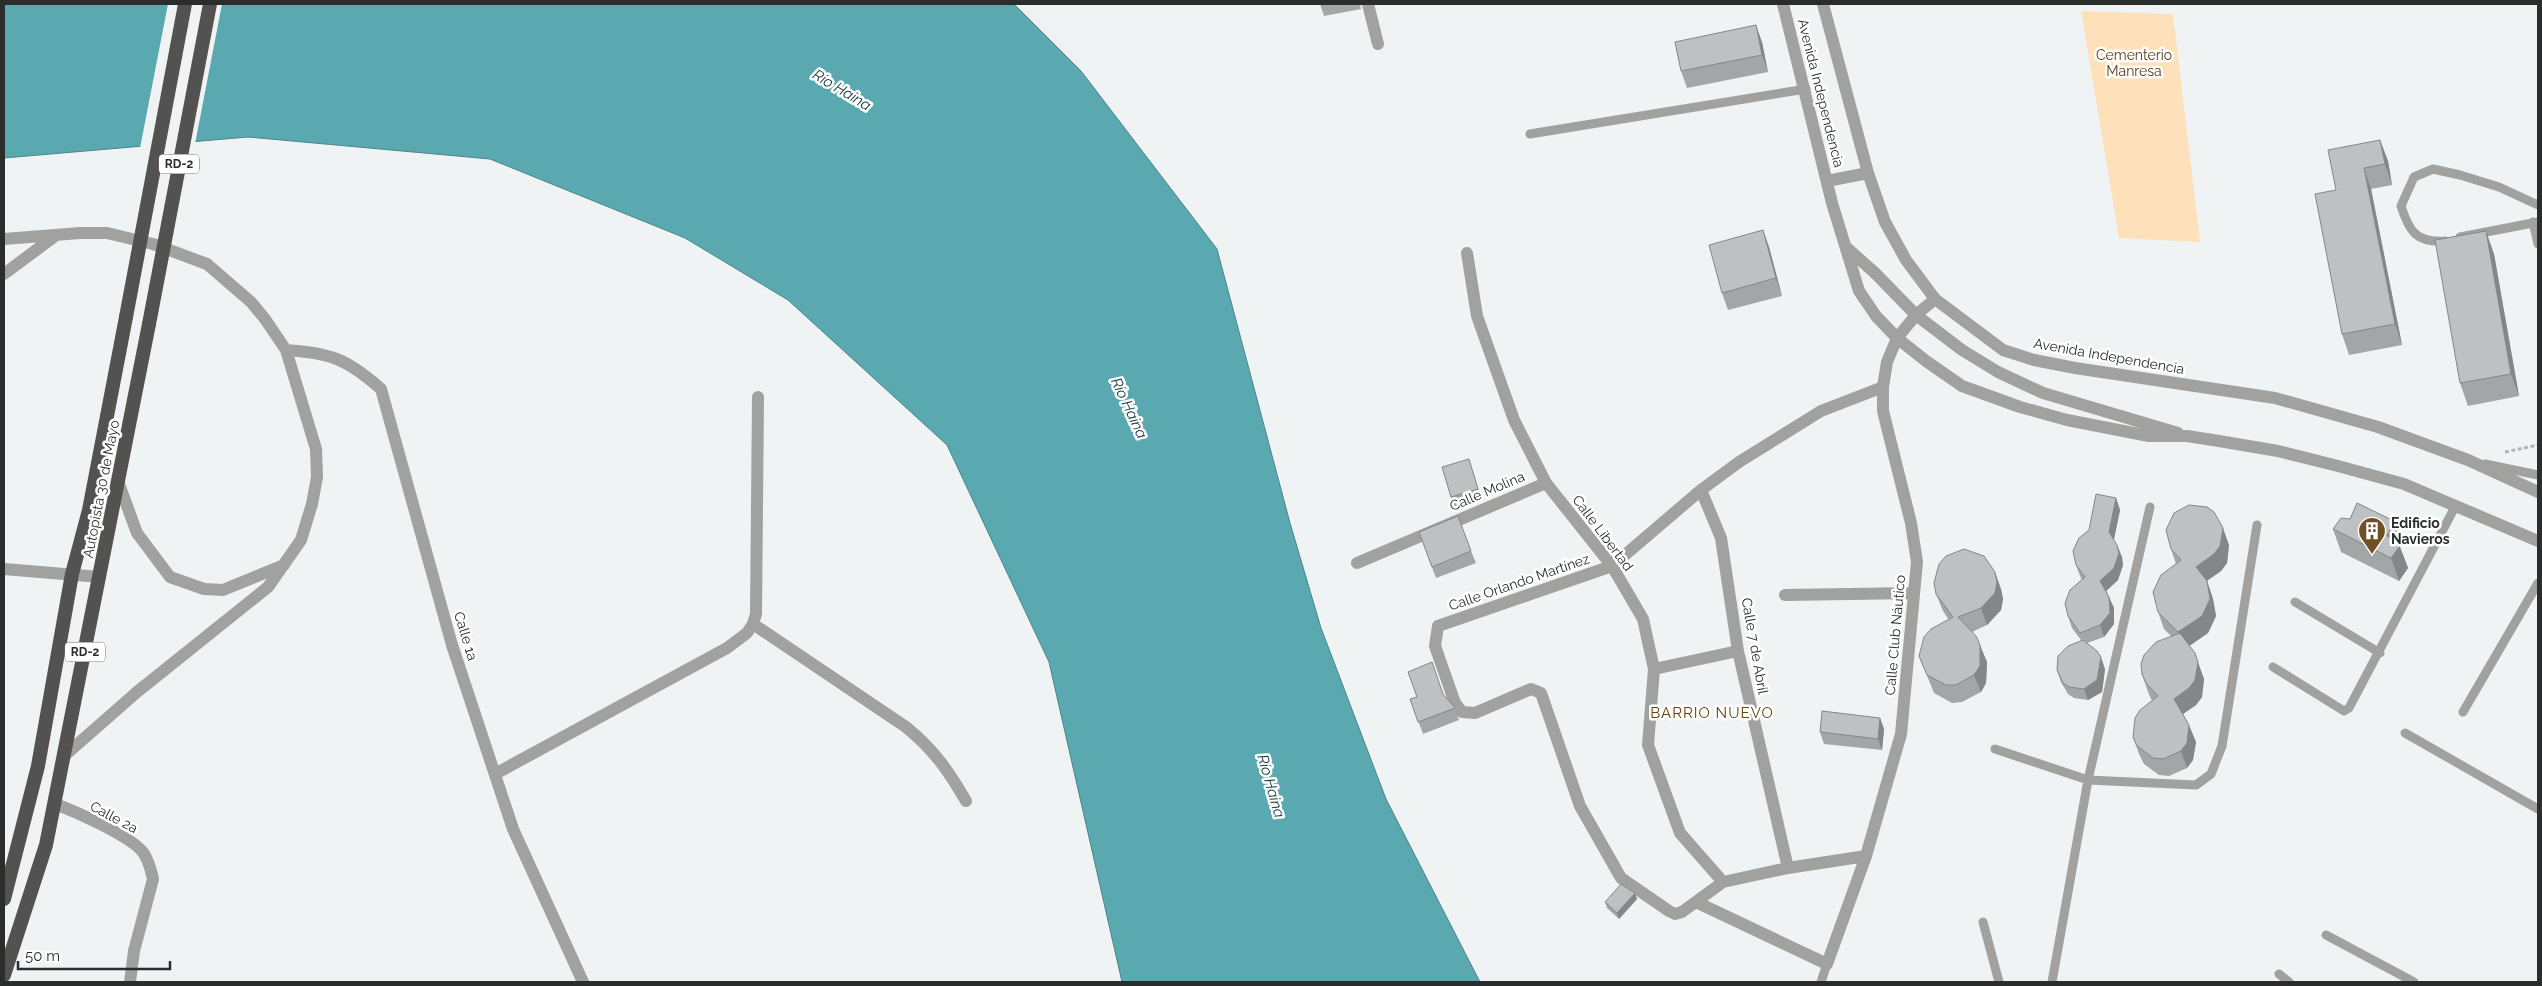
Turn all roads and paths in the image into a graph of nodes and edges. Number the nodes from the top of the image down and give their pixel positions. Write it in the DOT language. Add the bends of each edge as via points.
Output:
graph roads {
  1 [pos="185,4"];
  2 [pos="210,4"];
  3 [pos="1368,4"];
  4 [pos="1783,4"];
  5 [pos="1823,4"];
  6 [pos="1378,44"];
  7 [pos="1806,89"];
  8 [pos="1530,134"];
  9 [pos="1868,173"];
  10 [pos="1827,181"];
  11 [pos="2538,205"];
  12 [pos="2536,222"];
  13 [pos="55,236"];
  14 [pos="4,239"];
  15 [pos="2538,244"];
  16 [pos="1845,246"];
  17 [pos="1467,253"];
  18 [pos="4,274"];
  19 [pos="1935,299"];
  20 [pos="1916,315"];
  21 [pos="1897,338"];
  22 [pos="286,350"];
  23 [pos="1883,387"];
  24 [pos="758,397"];
  25 [pos="2187,436"];
  26 [pos="2468,460"];
  27 [pos="2538,476"];
  28 [pos="1546,483"];
  29 [pos="119,484"];
  30 [pos="1701,490"];
  31 [pos="2538,492"];
  32 [pos="2456,505"];
  33 [pos="2150,507"];
  34 [pos="2258,525"];
  35 [pos="2538,541"];
  36 [pos="1357,563"];
  37 [pos="284,564"];
  38 [pos="1612,566"];
  39 [pos="4,570"];
  40 [pos="72,574"];
  41 [pos="100,577"];
  42 [pos="2538,583"];
  43 [pos="1914,593"];
  44 [pos="1785,595"];
  45 [pos="2295,602"];
  46 [pos="753,624"];
  47 [pos="1738,651"];
  48 [pos="2380,652"];
  49 [pos="2273,667"];
  50 [pos="1654,669"];
  51 [pos="2463,712"];
  52 [pos="2405,734"];
  53 [pos="1995,748"];
  54 [pos="64,756"];
  55 [pos="495,774"];
  56 [pos="2088,780"];
  57 [pos="966,801"];
  58 [pos="55,804"];
  59 [pos="2538,809"];
  60 [pos="1866,856"];
  61 [pos="1788,868"];
  62 [pos="1723,882"];
  63 [pos="4,899"];
  64 [pos="1696,902"];
  65 [pos="1983,922"];
  66 [pos="2326,935"];
  67 [pos="1828,964"];
  68 [pos="2280,974"];
  69 [pos="4,975"];
  70 [pos="130,982"];
  71 [pos="583,982"];
  72 [pos="1821,982"];
  73 [pos="2000,982"];
  74 [pos="2052,982"];
  75 [pos="2289,982"];
  76 [pos="2413,982"];
  1 -- 40 [label="highway, Autopista 30 de Mayo / RD-2, bridge" via="89,510"];
  2 -- 29 [label="highway, Autopista 30 de Mayo / RD-2, bridge"];
  3 -- 6 [label="street"];
  4 -- 7 [label="street, Avenida Independencia"];
  5 -- 9 [label="street, Avenida Independencia"];
  7 -- 8 [label="lane"];
  7 -- 10 [label="street, Avenida Independencia"];
  9 -- 10 [label="street"];
  9 -- 19 [label="street, Avenida Independencia" via="1885,222 1906,260"];
  10 -- 16 [label="street, Avenida Independencia"];
  11 -- 12 [label="lane" via="2499,187 2433,169 2414,177 2401,206 2408,228 2423,239 2443,241"];
  12 -- 15 [label="lane"];
  13 -- 14 [label="street"];
  13 -- 18 [label="street"];
  13 -- 22 [label="street" via="107,233 152,244 207,264 251,302"];
  16 -- 20 [label="street, Avenida Independencia"];
  16 -- 21 [label="street, Avenida Independencia" via="1860,291 1876,316"];
  17 -- 28 [label="street, Calle Libertad" via="1477,316 1514,420"];
  19 -- 20 [label="street, Calle Club Náutico"];
  19 -- 26 [label="street, Avenida Independencia" via="2003,350 2034,360 2276,398 2378,427"];
  20 -- 21 [label="street, Calle Club Náutico"];
  20 -- 25 [label="street, Avenida Independencia" via="1962,350 2018,382"];
  21 -- 23 [label="street, Calle Club Náutico" via="1887,362"];
  21 -- 25 [label="street, Avenida Independencia" via="1962,386 2020,407 2149,436"];
  22 -- 37 [label="street" via="316,449 316,477 301,540"];
  22 -- 55 [label="street, Calle 1a" via="330,356 357,368 381,389 452,645"];
  23 -- 30 [label="street, Calle Orlando Martínez" via="1821,411"];
  23 -- 43 [label="street, Calle Club Náutico" via="1884,411 1915,544"];
  24 -- 46 [label="street" via="757,587"];
  25 -- 32 [label="street, Avenida Independencia" via="2278,451 2338,466 2404,484"];
  26 -- 27 [label="lane"];
  26 -- 31 [label="street, Avenida Independencia"];
  28 -- 36 [label="street, Calle Molina"];
  28 -- 38 [label="street, Calle Libertad"];
  29 -- 37 [label="street" via="137,533 170,577 204,589 222,590"];
  29 -- 41 [label="highway, Autopista 30 de Mayo / RD-2"];
  30 -- 38 [label="street, Calle Orlando Martínez"];
  30 -- 47 [label="street, Calle 7 de Abril" via="1721,538"];
  32 -- 35 [label="street, Avenida Independencia"];
  32 -- 48 [label="lane"];
  33 -- 56 [label="lane"];
  34 -- 56 [label="lane" via="2222,746 2211,774 2196,785"];
  37 -- 54 [label="street" via="256,598 137,692"];
  38 -- 50 [label="street, Calle Libertad" via="1643,620"];
  38 -- 64 [label="street, Calle Orlando Martínez" via="1438,626 1435,646 1455,703 1462,712 1475,713 1531,689 1541,693 1580,806 1621,878 1675,914"];
  39 -- 40 [label="street"];
  40 -- 41 [label="street"];
  40 -- 63 [label="highway, Autopista 30 de Mayo / RD-2" via="38,766"];
  41 -- 54 [label="highway, Autopista 30 de Mayo / RD-2"];
  42 -- 51 [label="lane"];
  43 -- 44 [label="street"];
  43 -- 60 [label="street, Calle Club Náutico" via="1901,734"];
  45 -- 48 [label="lane"];
  46 -- 55 [label="street" via="747,633 727,648"];
  46 -- 57 [label="street" via="926,743 943,763"];
  47 -- 50 [label="street"];
  47 -- 61 [label="street, Calle 7 de Abril"];
  48 -- 49 [label="lane" via="2353,703 2344,711"];
  50 -- 62 [label="street, Calle Libertad" via="1648,745 1680,833"];
  52 -- 59 [label="lane"];
  53 -- 56 [label="lane"];
  54 -- 58 [label="highway, Autopista 30 de Mayo / RD-2"];
  55 -- 71 [label="street, Calle 1a" via="513,829"];
  56 -- 74 [label="lane"];
  58 -- 69 [label="highway, Autopista 30 de Mayo / RD-2" via="46,845"];
  58 -- 70 [label="street, Calle 2a" via="129,840 142,850 150,868 153,879 134,951"];
  60 -- 61 [label="street"];
  60 -- 67 [label="street, Calle Club Náutico"];
  61 -- 62 [label="street"];
  62 -- 64 [label="street"];
  64 -- 67 [label="street"];
  65 -- 73 [label="lane"];
  66 -- 76 [label="lane"];
  67 -- 72 [label="lane, Calle Club Náutico"];
  68 -- 75 [label="lane"];
}
